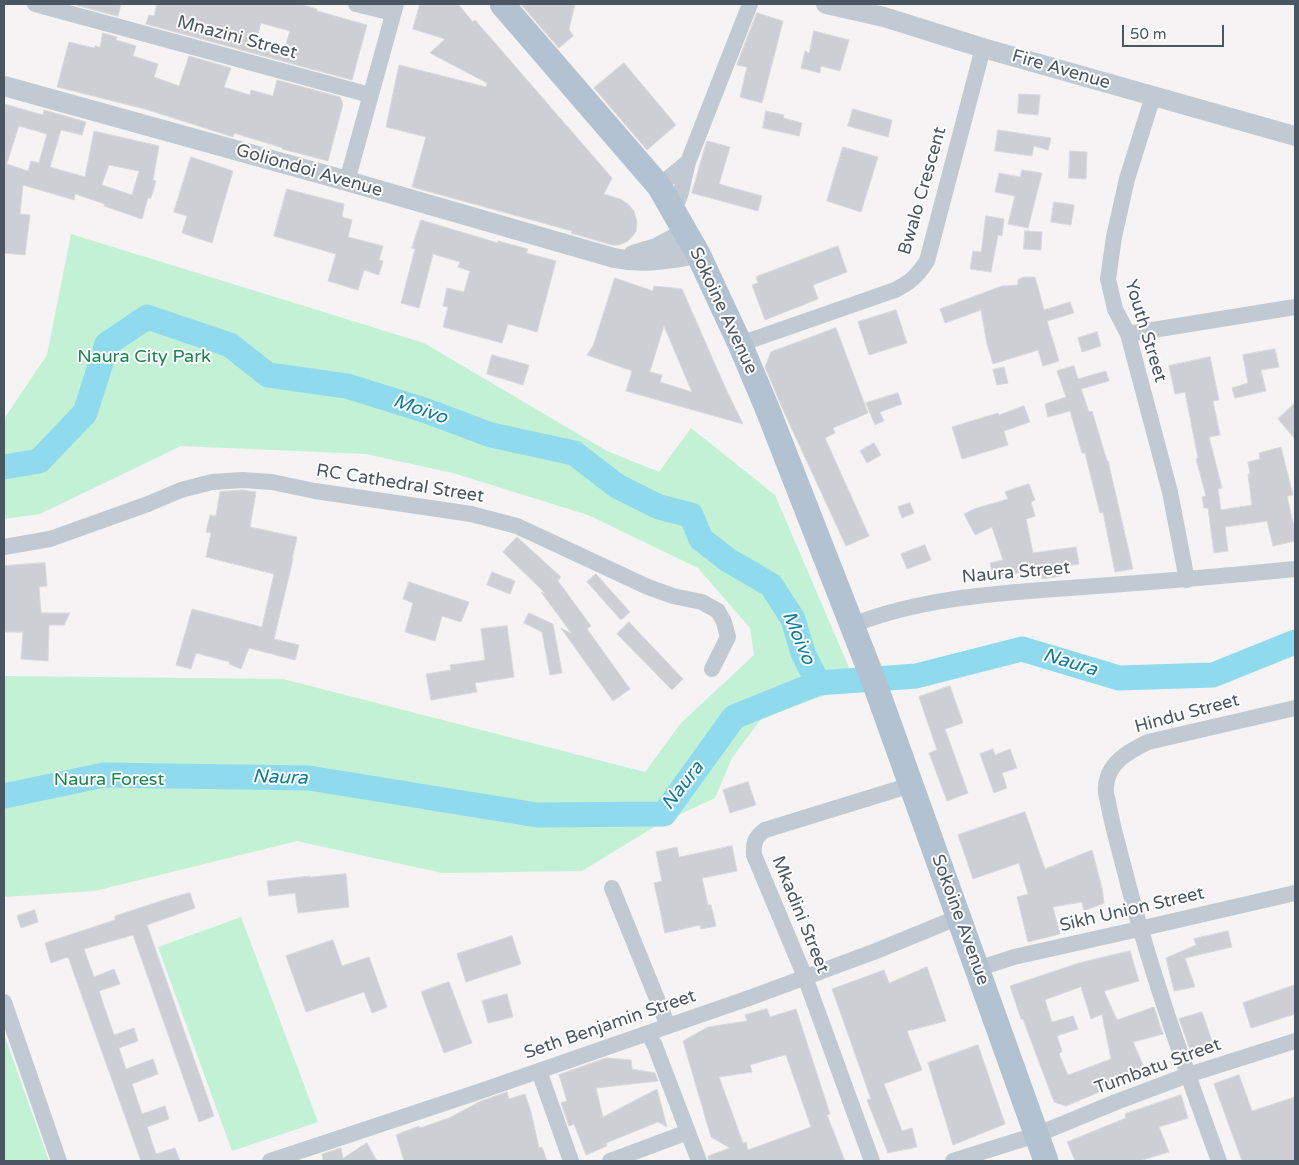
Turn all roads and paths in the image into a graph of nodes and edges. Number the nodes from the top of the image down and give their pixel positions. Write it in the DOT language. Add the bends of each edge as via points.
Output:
graph roads {
  1 [pos="35,4"];
  2 [pos="356,4"];
  3 [pos="502,4"];
  4 [pos="750,4"];
  5 [pos="826,4"];
  6 [pos="394,9"];
  7 [pos="983,48"];
  8 [pos="4,86"];
  9 [pos="370,94"];
  10 [pos="1153,96"];
  11 [pos="1295,136"];
  12 [pos="688,162"];
  13 [pos="347,181"];
  14 [pos="659,186"];
  15 [pos="680,222"];
  16 [pos="698,254"];
  17 [pos="614,258"];
  18 [pos="1295,307"];
  19 [pos="1128,334"];
  20 [pos="740,344"];
  21 [pos="4,547"];
  22 [pos="1295,569"];
  23 [pos="1187,580"];
  24 [pos="852,625"];
  25 [pos="712,669"];
  26 [pos="1295,708"];
  27 [pos="911,785"];
  28 [pos="612,888"];
  29 [pos="1295,893"];
  30 [pos="959,916"];
  31 [pos="1139,930"];
  32 [pos="977,969"];
  33 [pos="805,978"];
  34 [pos="4,1002"];
  35 [pos="668,1026"];
  36 [pos="648,1033"];
  37 [pos="1295,1041"];
  38 [pos="539,1071"];
  39 [pos="1188,1075"];
  40 [pos="688,1132"];
  41 [pos="1036,1135"];
  42 [pos="309,1155"];
  43 [pos="59,1161"];
  44 [pos="270,1161"];
  45 [pos="571,1161"];
  46 [pos="610,1161"];
  47 [pos="699,1161"];
  48 [pos="872,1161"];
  49 [pos="953,1161"];
  50 [pos="1046,1161"];
  51 [pos="1218,1161"];
  1 -- 9 [label="street, Mnazini Street"];
  2 -- 6 [label="street"];
  3 -- 14 [label="main road, Sokoine Avenue"];
  4 -- 12 [label="street"];
  5 -- 7 [label="street, Fire Avenue" via="884,17"];
  6 -- 9 [label="street"];
  7 -- 10 [label="street, Fire Avenue"];
  7 -- 20 [label="street, Bwalo Crescent" via="927,261 918,274 910,283 895,290"];
  8 -- 13 [label="street, Goliondoi Avenue"];
  9 -- 13 [label="street"];
  10 -- 11 [label="street, Fire Avenue"];
  10 -- 19 [label="street, Youth Street" via="1127,179 1108,279 1114,309"];
  12 -- 14 [label="street"];
  12 -- 15 [label="street" via="681,192"];
  13 -- 17 [label="street, Goliondoi Avenue"];
  14 -- 15 [label="main road, Sokoine Avenue"];
  15 -- 16 [label="main road, Sokoine Avenue"];
  15 -- 17 [label="street" via="656,248"];
  16 -- 17 [label="street, Goliondoi Avenue" via="635,262"];
  16 -- 20 [label="main road, Sokoine Avenue"];
  18 -- 19 [label="street"];
  19 -- 23 [label="street, Youth Street" via="1170,492"];
  20 -- 24 [label="main road, Sokoine Avenue"];
  21 -- 25 [label="street, RC Cathedral Street" via="50,540 181,490 212,482 272,482 471,514 517,526 648,587 702,602 718,611 728,637"];
  22 -- 23 [label="street, Naura Street"];
  23 -- 24 [label="street, Naura Street" via="971,596 917,605"];
  24 -- 27 [label="main road, Sokoine Avenue"];
  26 -- 31 [label="street, Hindu Street" via="1148,742 1128,751 1111,769 1106,786 1111,817"];
  27 -- 30 [label="main road, Sokoine Avenue"];
  27 -- 33 [label="street, Mkadini Street" via="765,830 754,840 754,855"];
  28 -- 35 [label="street"];
  29 -- 31 [label="street, Sikh Union Street"];
  30 -- 32 [label="main road, Sokoine Avenue"];
  30 -- 33 [label="street, Seth Benjamin Street"];
  31 -- 32 [label="street, Sikh Union Street" via="1014,957"];
  31 -- 39 [label="street, Hindu Street"];
  32 -- 41 [label="main road, Sokoine Avenue"];
  33 -- 35 [label="street, Seth Benjamin Street"];
  33 -- 48 [label="street, Mkadini Street"];
  34 -- 43 [label="street"];
  35 -- 36 [label="street, Seth Benjamin Street"];
  36 -- 38 [label="street, Seth Benjamin Street"];
  36 -- 40 [label="street"];
  37 -- 39 [label="street, Tumbatu Street"];
  38 -- 42 [label="street, Seth Benjamin Street"];
  38 -- 45 [label="street"];
  39 -- 41 [label="street, Tumbatu Street"];
  39 -- 51 [label="street, Hindu Street"];
  40 -- 46 [label="street"];
  40 -- 47 [label="street"];
  41 -- 49 [label="street, Tumbatu Street"];
  41 -- 50 [label="main road, Sokoine Avenue"];
  42 -- 44 [label="street, Seth Benjamin Street"];
}
